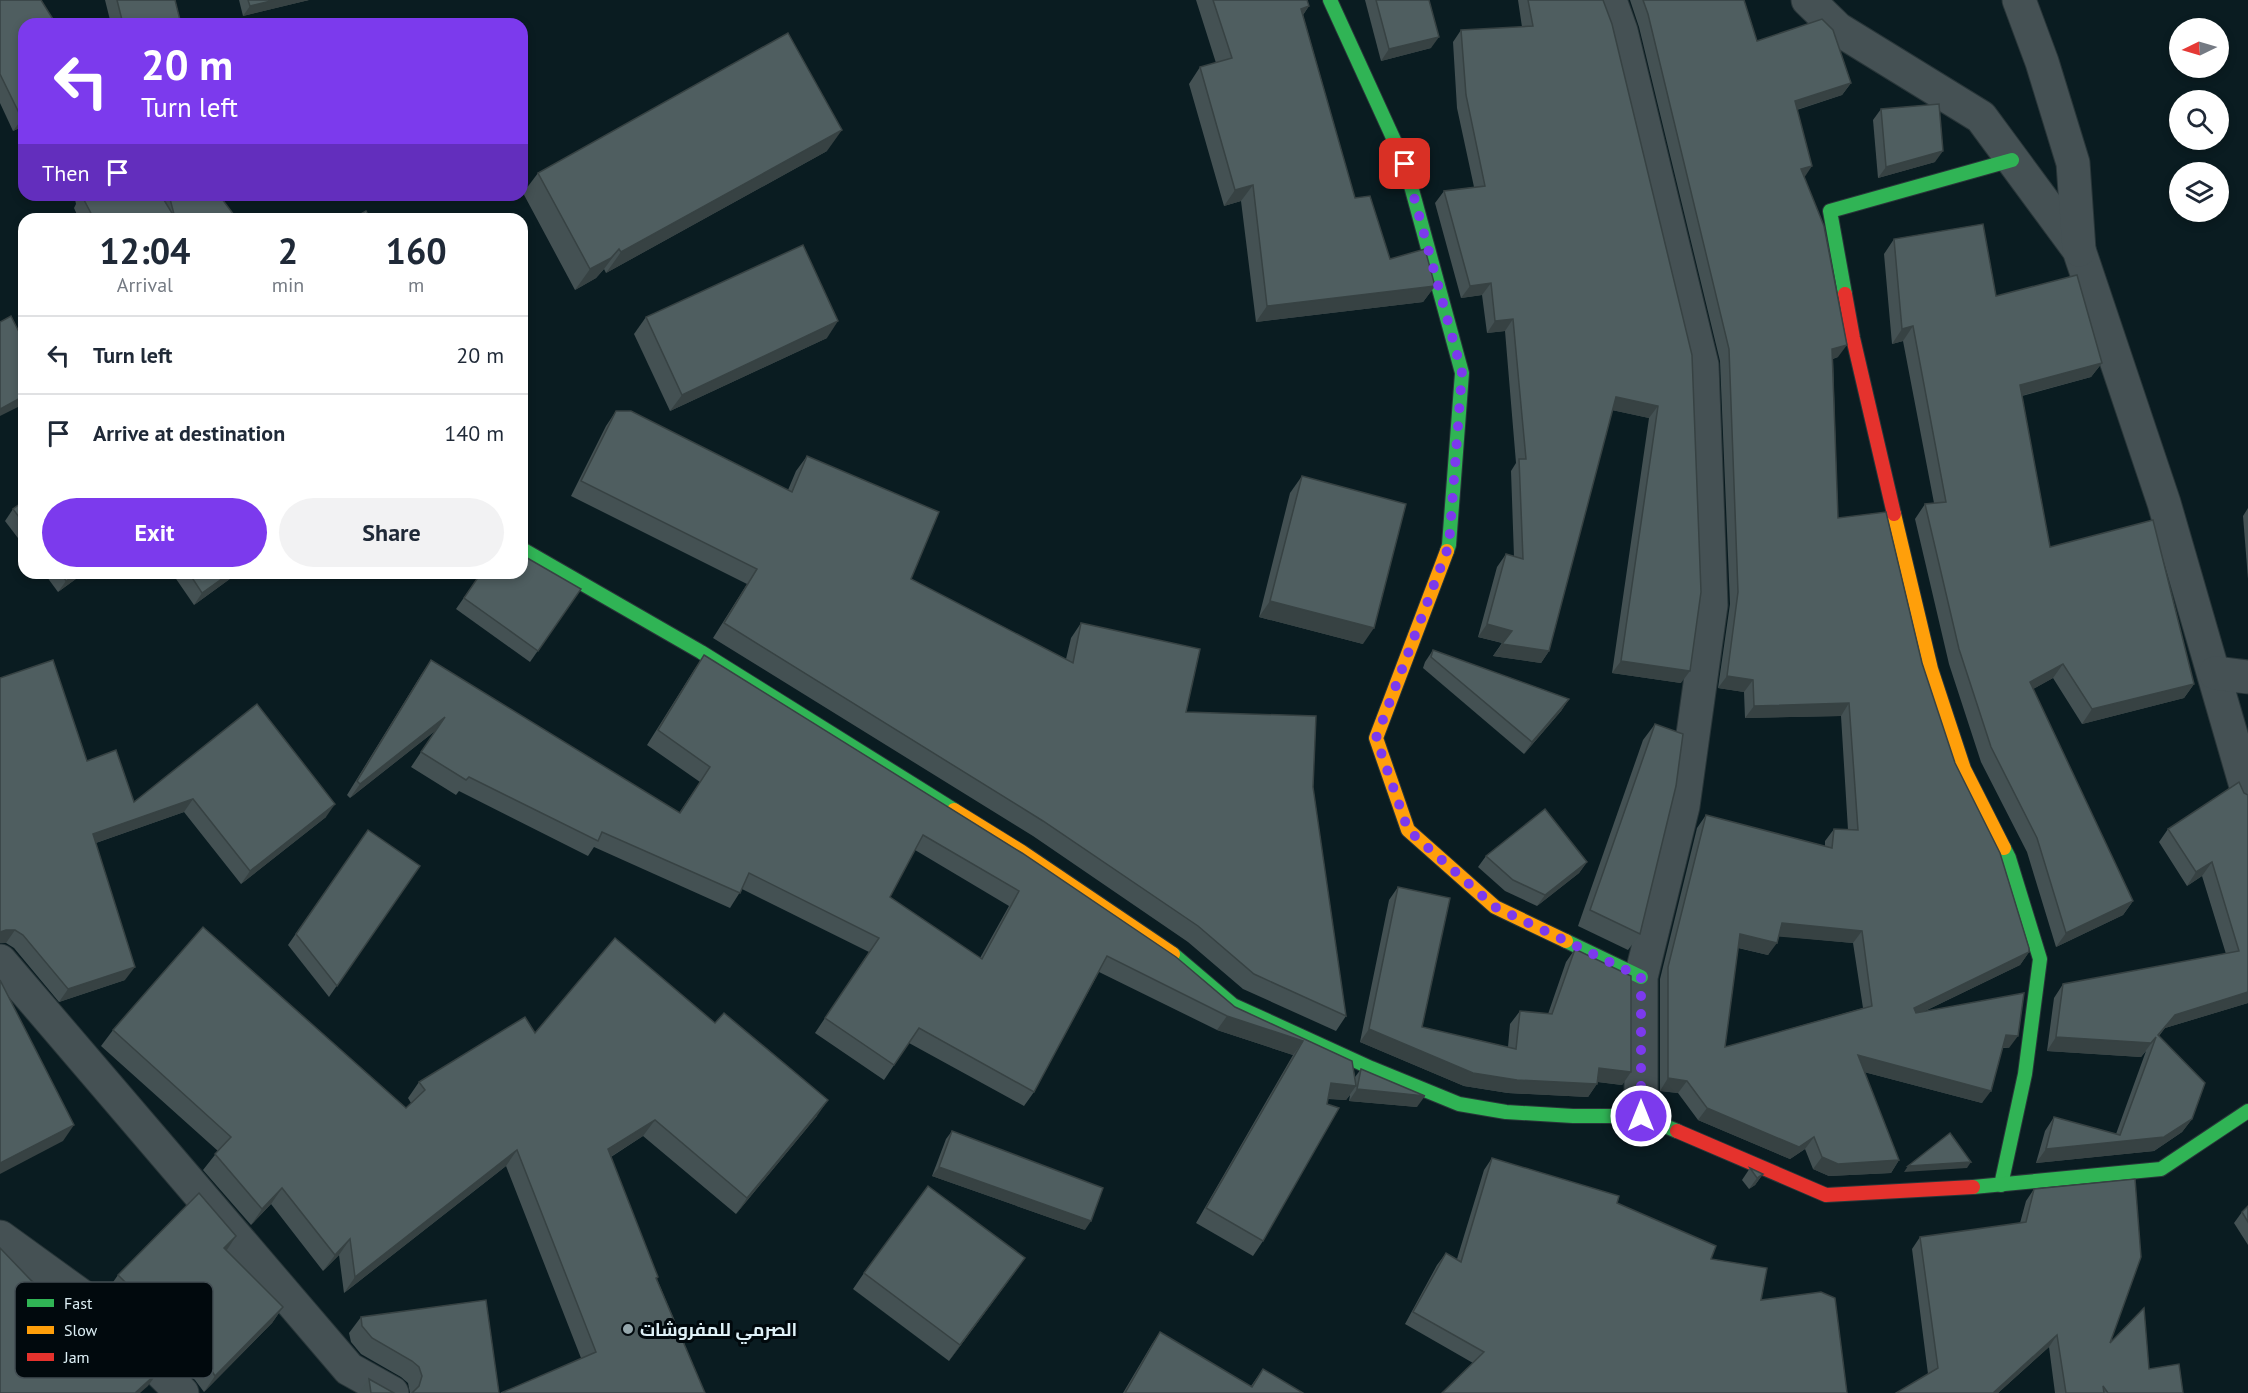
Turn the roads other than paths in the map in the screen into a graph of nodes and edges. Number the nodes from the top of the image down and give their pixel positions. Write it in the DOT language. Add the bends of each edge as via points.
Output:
graph roads {
  1 [pos="1330,0"];
  2 [pos="1610,0"];
  3 [pos="1808,0"];
  4 [pos="2019,0"];
  5 [pos="2012,160"];
  6 [pos="2079,250"];
  7 [pos="528,552"];
  8 [pos="2215,673"];
  9 [pos="2248,677"];
  10 [pos="2248,793"];
  11 [pos="0,961"];
  12 [pos="1641,977"];
  13 [pos="2248,1112"];
  14 [pos="1641,1116"];
  15 [pos="2001,1185"];
  16 [pos="0,1237"];
  17 [pos="62,1282"];
  18 [pos="167,1378"];
  19 [pos="182,1393"];
  20 [pos="392,1393"];
  1 -- 12 [label="street" via="1405,164 1462,373 1449,545 1376,738 1408,830 1495,907"];
  2 -- 12 [label="street" via="1622,31 1702,365 1711,605 1683,806"];
  3 -- 5 [label="street" via="1838,29 1981,117"];
  4 -- 6 [label="street" via="2073,163"];
  5 -- 6 [label="street"];
  5 -- 15 [label="street" via="1830,211 1853,338 1931,669 1964,769 2009,858 2040,959 2025,1074"];
  6 -- 8 [label="street" via="2164,503"];
  7 -- 14 [label="street" via="700,652 1022,852 1177,957 1233,1005 1459,1104 1506,1112"];
  8 -- 9 [label="street"];
  8 -- 10 [label="street"];
  11 -- 20 [label="street" via="349,1369"];
  12 -- 14 [label="street"];
  13 -- 15 [label="street" via="2161,1169"];
  14 -- 15 [label="street" via="1826,1195"];
  16 -- 17 [label="street"];
  18 -- 19 [label="street"];
}
